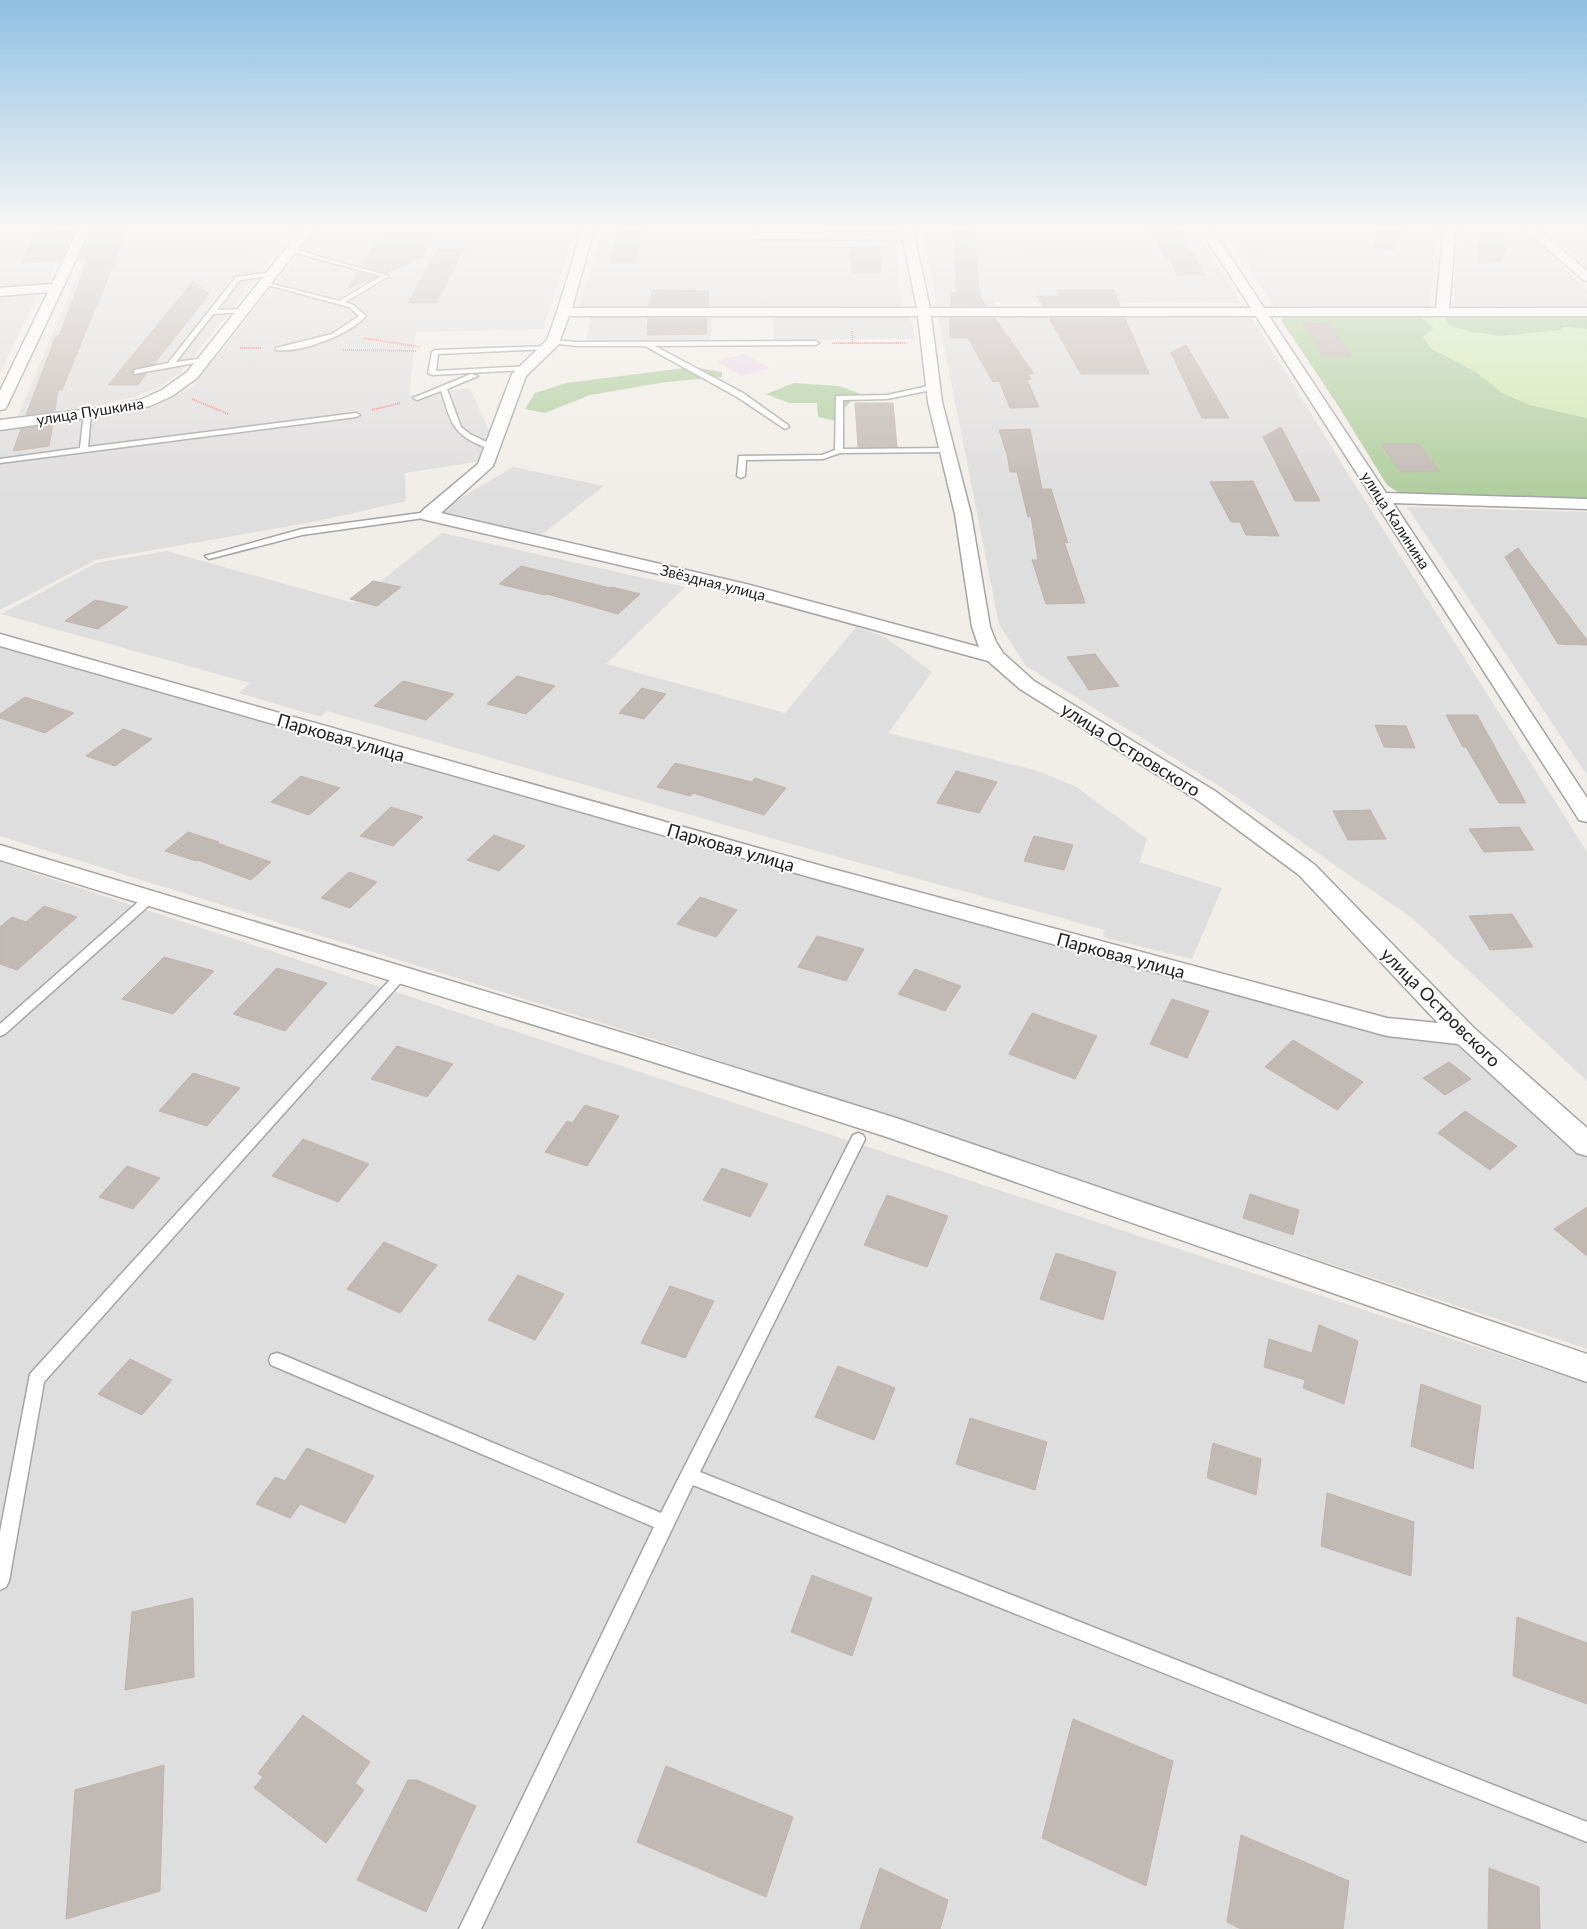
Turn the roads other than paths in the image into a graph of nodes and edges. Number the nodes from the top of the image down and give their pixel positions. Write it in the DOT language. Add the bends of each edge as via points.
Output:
graph roads {
  1 [pos="44,316"];
  2 [pos="208,316"];
  3 [pos="240,316"];
  4 [pos="363,316"];
  5 [pos="562,316"];
  6 [pos="925,316"];
  7 [pos="1262,316"];
  8 [pos="816,343"];
  9 [pos="645,344"];
  10 [pos="550,345"];
  11 [pos="278,349"];
  12 [pos="204,360"];
  13 [pos="170,364"];
  14 [pos="526,368"];
  15 [pos="491,370"];
  16 [pos="137,372"];
  17 [pos="443,387"];
  18 [pos="933,387"];
  19 [pos="417,398"];
  20 [pos="0,406"];
  21 [pos="87,413"];
  22 [pos="356,415"];
  23 [pos="0,424"];
  24 [pos="785,428"];
  25 [pos="492,448"];
  26 [pos="947,450"];
  27 [pos="84,451"];
  28 [pos="839,451"];
  29 [pos="0,461"];
  30 [pos="741,476"];
  31 [pos="1382,498"];
  32 [pos="1587,504"];
  33 [pos="428,515"];
  34 [pos="209,556"];
  35 [pos="0,640"];
  36 [pos="995,657"];
  37 [pos="1587,815"];
  38 [pos="0,852"];
  39 [pos="150,898"];
  40 [pos="401,975"];
  41 [pos="0,1031"];
  42 [pos="1465,1035"];
  43 [pos="858,1139"];
  44 [pos="1587,1145"];
  45 [pos="277,1360"];
  46 [pos="1587,1368"];
  47 [pos="688,1475"];
  48 [pos="665,1523"];
  49 [pos="0,1581"];
  50 [pos="1587,1832"];
  51 [pos="470,1929"];
  1 -- 20 [label="street"];
  2 -- 13 [label="lane"];
  3 -- 12 [label="street, улица Пушкина"];
  4 -- 11 [label="lane" via="355,325 319,341"];
  5 -- 10 [label="street"];
  6 -- 18 [label="street, улица Островского"];
  7 -- 31 [label="street, улица Калинина"];
  8 -- 9 [label="lane"];
  9 -- 10 [label="lane"];
  9 -- 24 [label="lane" via="740,395"];
  10 -- 14 [label="street"];
  10 -- 15 [label="lane" via="435,352 432,373"];
  12 -- 13 [label="lane"];
  12 -- 21 [label="street, улица Пушкина" via="192,375 145,404"];
  13 -- 16 [label="lane"];
  14 -- 15 [label="lane"];
  14 -- 25 [label="street" via="520,374"];
  15 -- 17 [label="lane"];
  17 -- 19 [label="lane"];
  17 -- 25 [label="lane" via="458,428"];
  18 -- 26 [label="street, улица Островского"];
  18 -- 28 [label="lane" via="887,397 839,398"];
  21 -- 23 [label="street, улица Пушкина"];
  21 -- 27 [label="lane"];
  22 -- 27 [label="lane"];
  25 -- 33 [label="street" via="485,466"];
  26 -- 28 [label="lane"];
  26 -- 36 [label="street, улица Островского" via="963,514 981,627"];
  27 -- 29 [label="lane"];
  28 -- 30 [label="lane" via="823,457 742,458"];
  31 -- 32 [label="street"];
  31 -- 37 [label="street, улица Калинина"];
  33 -- 34 [label="lane" via="302,532"];
  33 -- 36 [label="street, Звёздная улица" via="740,588"];
  35 -- 42 [label="street, Парковая улица" via="820,873 1387,1027"];
  36 -- 42 [label="street, улица Островского" via="1027,685 1207,796 1307,870"];
  38 -- 39 [label="street"];
  39 -- 40 [label="street"];
  39 -- 41 [label="lane"];
  40 -- 46 [label="street" via="896,1129"];
  40 -- 49 [label="lane" via="36,1379"];
  42 -- 44 [label="street, улица Островского"];
  43 -- 47 [label="lane"];
  45 -- 48 [label="lane"];
  47 -- 48 [label="lane"];
  47 -- 50 [label="lane"];
  48 -- 51 [label="lane"];
}
